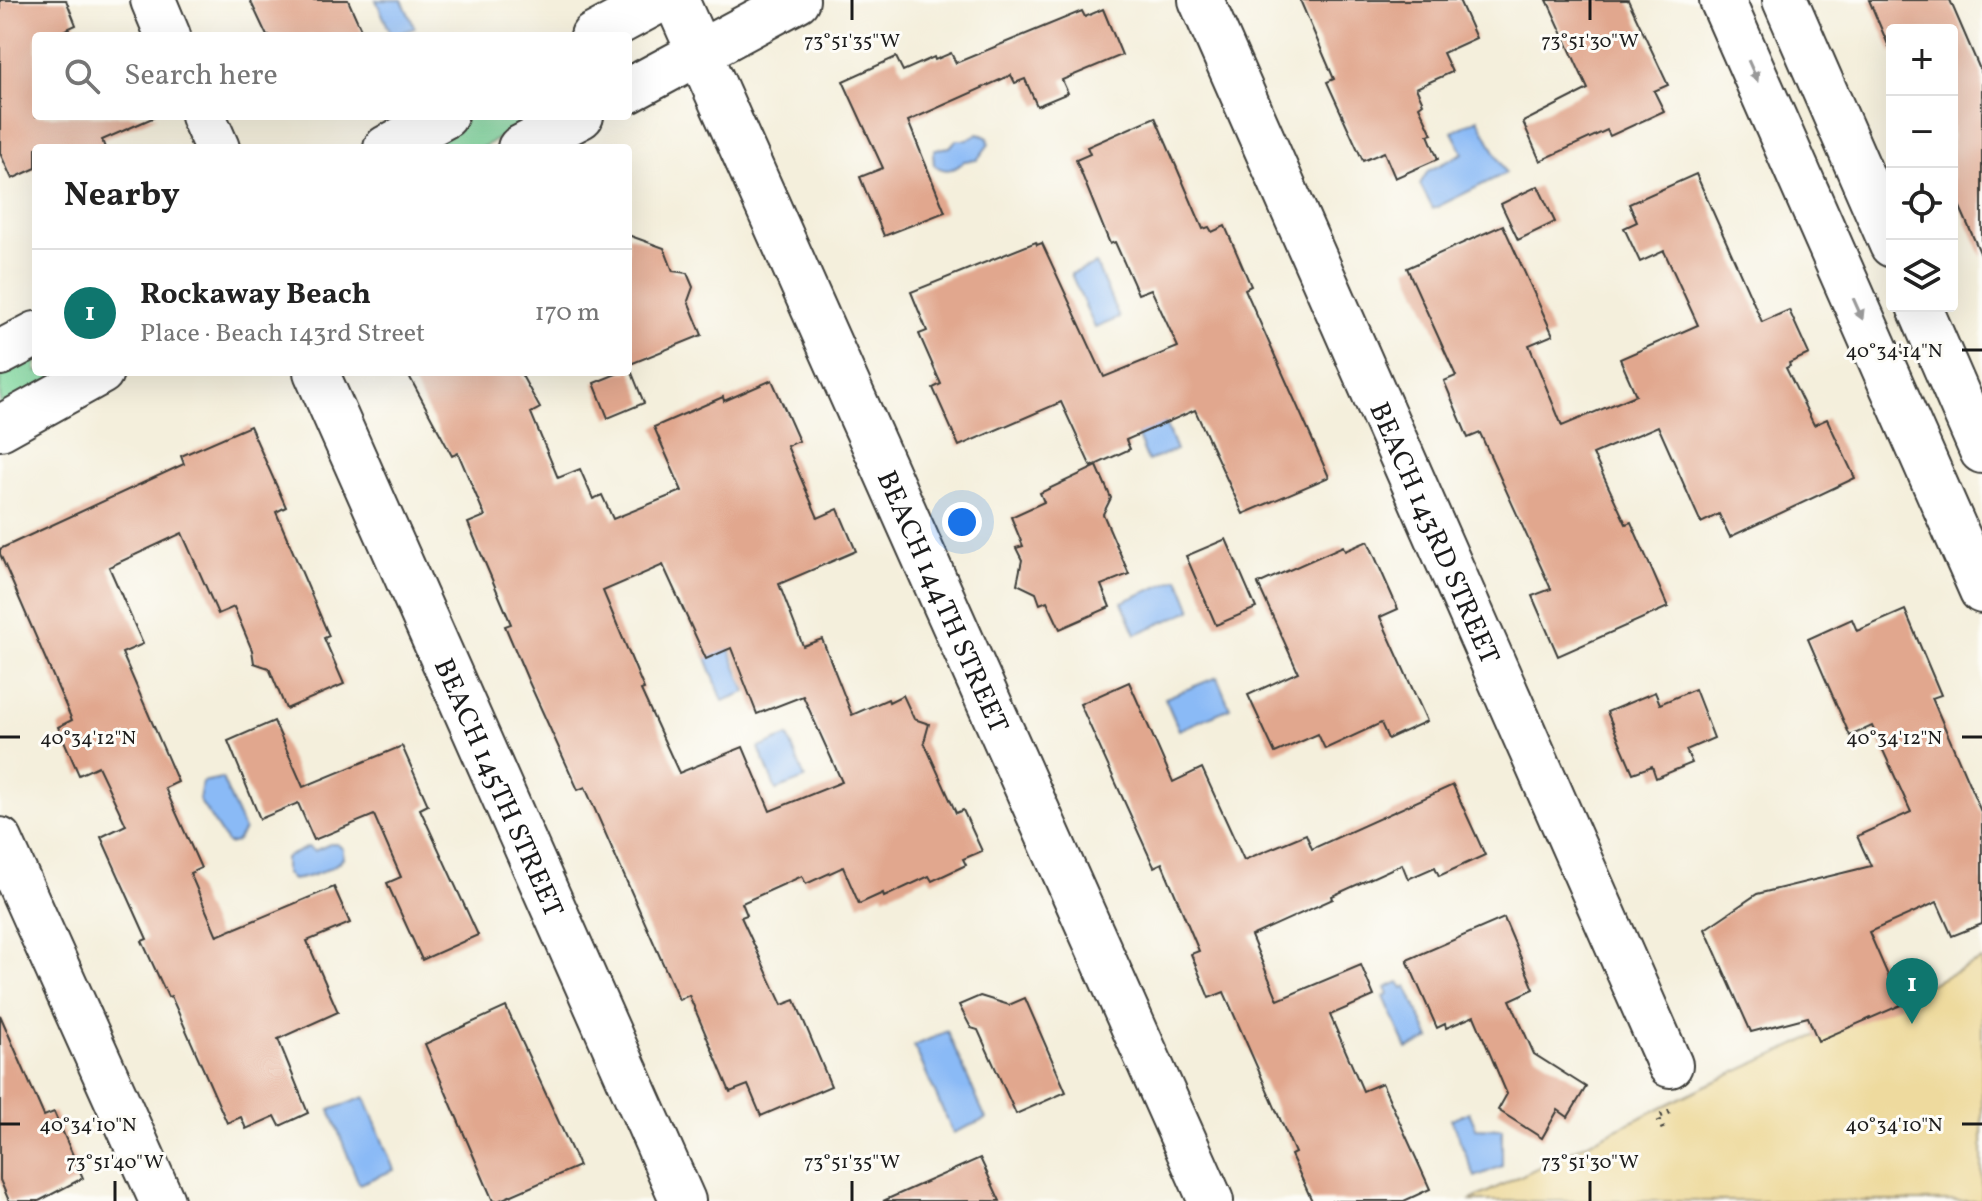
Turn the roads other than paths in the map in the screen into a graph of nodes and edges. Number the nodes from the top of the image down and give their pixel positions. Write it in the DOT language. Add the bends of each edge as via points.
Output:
graph roads {
  1 [pos="153,0"];
  2 [pos="660,0"];
  3 [pos="676,0"];
  4 [pos="797,0"];
  5 [pos="1201,0"];
  6 [pos="1722,0"];
  7 [pos="1785,0"];
  8 [pos="166,32"];
  9 [pos="600,32"];
  10 [pos="700,55"];
  11 [pos="632,89"];
  12 [pos="205,120"];
  13 [pos="438,120"];
  14 [pos="573,120"];
  15 [pos="215,144"];
  16 [pos="393,144"];
  17 [pos="528,144"];
  18 [pos="1855,161"];
  19 [pos="1804,187"];
  20 [pos="1890,240"];
  21 [pos="1922,312"];
  22 [pos="32,336"];
  23 [pos="0,353"];
  24 [pos="94,376"];
  25 [pos="318,376"];
  26 [pos="0,428"];
  27 [pos="1982,451"];
  28 [pos="1982,591"];
  29 [pos="0,840"];
  30 [pos="1670,1065"];
  31 [pos="162,1201"];
  32 [pos="683,1201"];
  33 [pos="1211,1201"];
  1 -- 8 [label="street"];
  2 -- 9 [label="street"];
  3 -- 10 [label="street, BEACH 144TH STREET"];
  4 -- 10 [label="street"];
  5 -- 30 [label="street, BEACH 143RD STREET"];
  6 -- 19 [label="street, one-way"];
  7 -- 18 [label="street"];
  10 -- 11 [label="street"];
  10 -- 33 [label="street, BEACH 144TH STREET"];
  12 -- 15 [label="street"];
  13 -- 16 [label="street"];
  14 -- 17 [label="street"];
  18 -- 19 [label="street"];
  18 -- 20 [label="street"];
  19 -- 28 [label="street, one-way"];
  21 -- 27 [label="street"];
  22 -- 23 [label="street"];
  24 -- 26 [label="street"];
  25 -- 32 [label="street, BEACH 145TH STREET"];
  29 -- 31 [label="street"];
}
